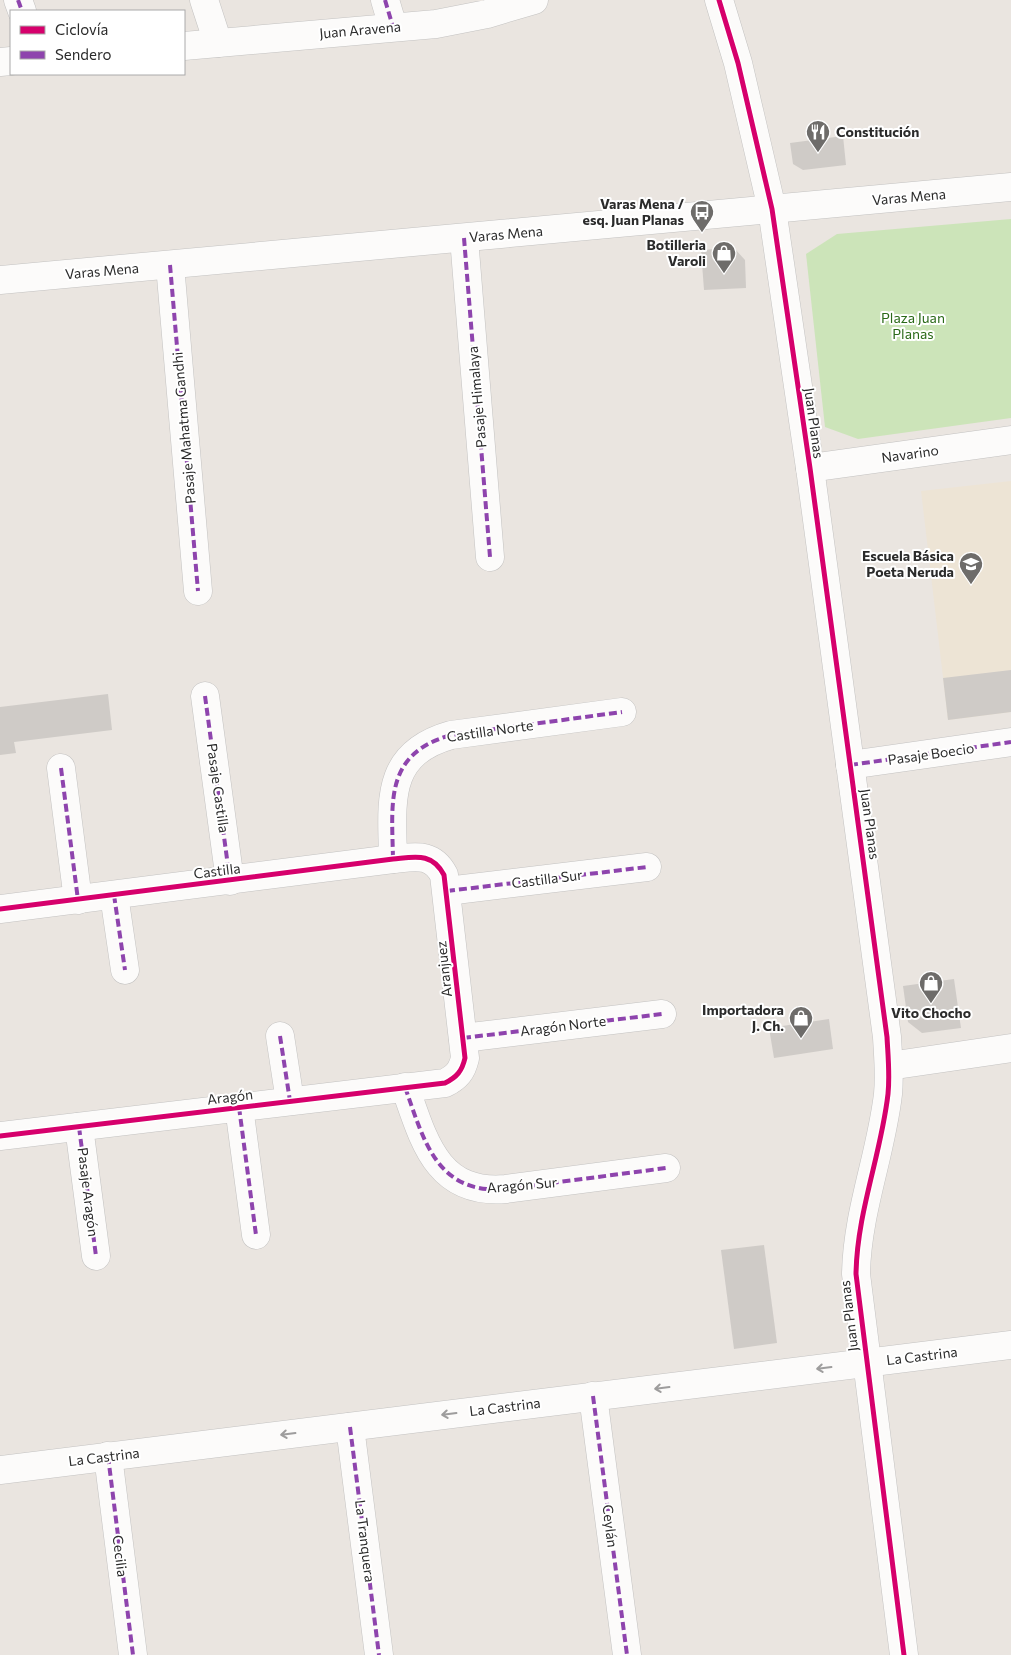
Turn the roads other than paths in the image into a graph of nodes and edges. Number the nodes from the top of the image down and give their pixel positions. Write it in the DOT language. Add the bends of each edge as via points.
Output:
graph roads {
  1 [pos="204,0"];
  2 [pos="384,0"];
  3 [pos="534,0"];
  4 [pos="720,0"];
  5 [pos="393,27"];
  6 [pos="218,43"];
  7 [pos="185,46"];
  8 [pos="1011,187"];
  9 [pos="772,209"];
  10 [pos="464,238"];
  11 [pos="170,265"];
  12 [pos="0,280"];
  13 [pos="1011,440"];
  14 [pos="810,468"];
  15 [pos="490,557"];
  16 [pos="198,591"];
  17 [pos="205,696"];
  18 [pos="622,712"];
  19 [pos="1011,742"];
  20 [pos="850,765"];
  21 [pos="61,768"];
  22 [pos="393,860"];
  23 [pos="436,863"];
  24 [pos="647,866"];
  25 [pos="230,881"];
  26 [pos="447,891"];
  27 [pos="114,895"];
  28 [pos="78,900"];
  29 [pos="0,910"];
  30 [pos="125,970"];
  31 [pos="662,1014"];
  32 [pos="280,1036"];
  33 [pos="463,1038"];
  34 [pos="1011,1048"];
  35 [pos="889,1066"];
  36 [pos="459,1073"];
  37 [pos="405,1087"];
  38 [pos="290,1101"];
  39 [pos="239,1107"];
  40 [pos="79,1127"];
  41 [pos="0,1136"];
  42 [pos="666,1168"];
  43 [pos="256,1235"];
  44 [pos="96,1256"];
  45 [pos="1011,1345"];
  46 [pos="866,1363"];
  47 [pos="593,1396"];
  48 [pos="350,1427"];
  49 [pos="108,1456"];
  50 [pos="0,1470"];
  51 [pos="133,1655"];
  52 [pos="379,1655"];
  53 [pos="627,1655"];
  54 [pos="904,1655"];
  1 -- 6 [label="street"];
  2 -- 5 [label="street"];
  3 -- 5 [label="street, Juan Aravena" via="467,19"];
  4 -- 9 [label="street, Juan Planas"];
  5 -- 6 [label="street, Juan Aravena"];
  6 -- 7 [label="street, Juan Aravena"];
  8 -- 9 [label="street, Varas Mena"];
  9 -- 10 [label="street, Varas Mena"];
  9 -- 14 [label="street, Juan Planas"];
  10 -- 11 [label="street, Varas Mena"];
  10 -- 15 [label="street, Pasaje Himalaya"];
  11 -- 12 [label="street, Varas Mena"];
  11 -- 16 [label="street, Pasaje Mahatma Gandhi"];
  13 -- 14 [label="street, Navarino"];
  14 -- 20 [label="street, Juan Planas"];
  17 -- 25 [label="street, Pasaje Castilla"];
  18 -- 22 [label="street, Castilla Norte" via="451,735 427,744 407,760 394,787"];
  19 -- 20 [label="street, Pasaje Boecio"];
  20 -- 35 [label="street, Juan Planas"];
  21 -- 28 [label="street"];
  22 -- 23 [label="street, Castilla" via="422,857"];
  22 -- 25 [label="street, Castilla"];
  23 -- 26 [label="street, Aranjuez" via="444,875"];
  24 -- 26 [label="street, Castilla Sur"];
  25 -- 27 [label="street, Castilla"];
  26 -- 33 [label="street, Aranjuez"];
  27 -- 28 [label="street, Castilla"];
  27 -- 30 [label="street"];
  28 -- 29 [label="street, Castilla"];
  31 -- 33 [label="street, Aragón Norte"];
  32 -- 38 [label="street"];
  33 -- 36 [label="street, Aranjuez" via="465,1058"];
  34 -- 35 [label="street"];
  35 -- 46 [label="street, Juan Planas" via="885,1116 856,1255 857,1294"];
  36 -- 37 [label="street, Aragón" via="445,1083"];
  37 -- 38 [label="street, Aragón"];
  37 -- 42 [label="street, Aragón Sur" via="434,1157 443,1170 468,1186 506,1189"];
  38 -- 39 [label="street, Aragón"];
  39 -- 40 [label="street, Aragón"];
  39 -- 43 [label="street"];
  40 -- 41 [label="street, Aragón"];
  40 -- 44 [label="street, Pasaje Aragón"];
  45 -- 46 [label="street, La Castrina"];
  46 -- 47 [label="street, La Castrina, one-way"];
  46 -- 54 [label="street, Juan Planas"];
  47 -- 48 [label="street, La Castrina, one-way"];
  47 -- 53 [label="street, Ceylán"];
  48 -- 49 [label="street, La Castrina, one-way"];
  48 -- 52 [label="street, La Tranquera"];
  49 -- 50 [label="street, La Castrina"];
  49 -- 51 [label="street, Cecilia"];
}
